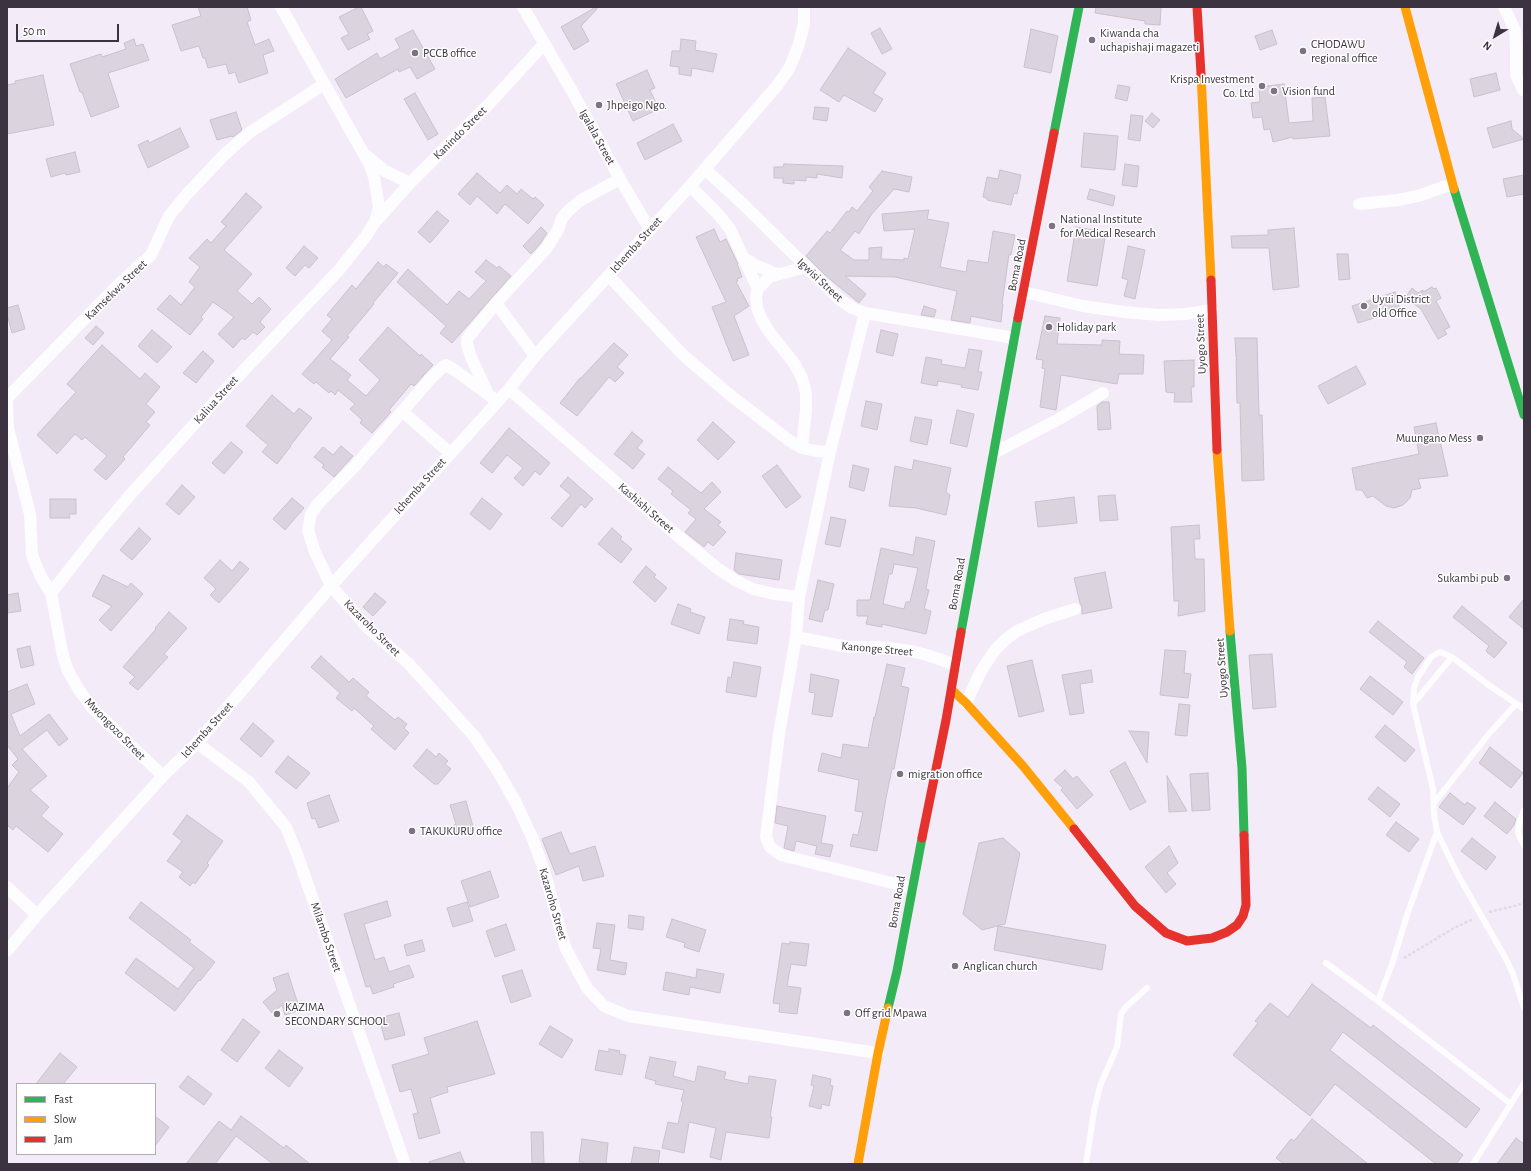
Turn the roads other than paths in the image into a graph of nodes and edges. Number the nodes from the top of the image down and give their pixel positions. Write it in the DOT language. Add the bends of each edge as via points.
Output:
graph roads {
  1 [pos="281,7"];
  2 [pos="523,7"];
  3 [pos="804,7"];
  4 [pos="1079,7"];
  5 [pos="1196,7"];
  6 [pos="1405,7"];
  7 [pos="1504,7"];
  8 [pos="544,44"];
  9 [pos="324,84"];
  10 [pos="1524,89"];
  11 [pos="366,156"];
  12 [pos="705,169"];
  13 [pos="620,179"];
  14 [pos="410,183"];
  15 [pos="1452,184"];
  16 [pos="690,186"];
  17 [pos="1359,204"];
  18 [pos="375,222"];
  19 [pos="650,230"];
  20 [pos="744,258"];
  21 [pos="806,267"];
  22 [pos="777,274"];
  23 [pos="609,276"];
  24 [pos="758,289"];
  25 [pos="1024,292"];
  26 [pos="496,303"];
  27 [pos="1212,310"];
  28 [pos="865,313"];
  29 [pos="1014,338"];
  30 [pos="536,356"];
  31 [pos="509,389"];
  32 [pos="1103,393"];
  33 [pos="493,398"];
  34 [pos="7,399"];
  35 [pos="403,412"];
  36 [pos="1524,415"];
  37 [pos="802,448"];
  38 [pos="830,452"];
  39 [pos="450,453"];
  40 [pos="994,453"];
  41 [pos="331,586"];
  42 [pos="51,592"];
  43 [pos="799,597"];
  44 [pos="1075,609"];
  45 [pos="796,637"];
  46 [pos="1452,657"];
  47 [pos="956,665"];
  48 [pos="952,690"];
  49 [pos="966,703"];
  50 [pos="1413,704"];
  51 [pos="1516,704"];
  52 [pos="1524,709"];
  53 [pos="198,743"];
  54 [pos="163,776"];
  55 [pos="1434,803"];
  56 [pos="1524,810"];
  57 [pos="1438,832"];
  58 [pos="1524,845"];
  59 [pos="7,886"];
  60 [pos="912,888"];
  61 [pos="37,914"];
  62 [pos="7,951"];
  63 [pos="1326,963"];
  64 [pos="1147,988"];
  65 [pos="1378,1001"];
  66 [pos="1524,1008"];
  67 [pos="878,1053"];
  68 [pos="1524,1083"];
  69 [pos="1511,1104"];
  70 [pos="405,1164"];
  71 [pos="858,1164"];
  72 [pos="1086,1164"];
  73 [pos="1473,1164"];
  1 -- 9 [label="street"];
  2 -- 8 [label="street, Igalala Street"];
  3 -- 12 [label="street, Ichemba Street" via="804,24 789,69"];
  4 -- 25 [label="main road, Boma Road"];
  5 -- 27 [label="main road, Uyogo Street"];
  6 -- 15 [label="main road"];
  7 -- 10 [label="street" via="1515,30 1516,75"];
  8 -- 13 [label="street, Igalala Street"];
  8 -- 14 [label="street, Kanindo Street" via="473,121"];
  9 -- 11 [label="street"];
  9 -- 34 [label="street, Kamsekwa Street" via="249,134 225,154 169,216 151,255 119,284"];
  11 -- 14 [label="street" via="385,171"];
  11 -- 18 [label="street, Kaliua Street" via="374,177 379,207"];
  12 -- 16 [label="street, Ichemba Street"];
  12 -- 21 [label="street, Igwisi Street"];
  13 -- 19 [label="street, Igalala Street"];
  13 -- 26 [label="street" via="569,210 546,249"];
  14 -- 18 [label="street, Kanindo Street"];
  15 -- 17 [label="street" via="1418,196"];
  15 -- 36 [label="main road"];
  16 -- 19 [label="street, Ichemba Street"];
  16 -- 20 [label="street" via="730,229"];
  18 -- 42 [label="street, Kaliua Street" via="339,270 130,495"];
  19 -- 23 [label="street, Ichemba Street"];
  20 -- 22 [label="street"];
  20 -- 24 [label="street"];
  21 -- 22 [label="street"];
  21 -- 28 [label="street, Igwisi Street" via="838,298"];
  22 -- 24 [label="street" via="769,277"];
  23 -- 30 [label="street, Ichemba Street"];
  23 -- 37 [label="street" via="693,364 777,432"];
  24 -- 37 [label="street" via="757,308 762,320 802,378 806,393 806,410"];
  25 -- 27 [label="street" via="1083,306 1124,312 1159,315"];
  25 -- 29 [label="main road, Boma Road"];
  26 -- 30 [label="street"];
  26 -- 33 [label="street" via="467,339 466,344"];
  27 -- 49 [label="main road, Uyogo Street" via="1217,449 1242,768 1246,905 1237,925 1228,932 1212,938 1187,941 1166,933 1135,906 1043,790"];
  28 -- 29 [label="street, Igwisi Street"];
  28 -- 38 [label="street"];
  29 -- 40 [label="main road, Boma Road"];
  30 -- 31 [label="street, Ichemba Street"];
  31 -- 33 [label="street, Ichemba Street"];
  31 -- 43 [label="street, Kashishi Street" via="717,568 753,589"];
  32 -- 40 [label="street"];
  33 -- 35 [label="street, Kazaroho Street" via="446,365"];
  33 -- 39 [label="street, Ichemba Street"];
  34 -- 42 [label="street, Mwongozo Street" via="8,428 30,514 32,555 40,575"];
  35 -- 39 [label="street"];
  35 -- 41 [label="street, Kazaroho Street" via="311,514 308,530"];
  37 -- 38 [label="street"];
  38 -- 43 [label="street"];
  39 -- 41 [label="street, Ichemba Street"];
  40 -- 47 [label="main road, Boma Road"];
  41 -- 53 [label="street, Ichemba Street"];
  41 -- 67 [label="street, Kazaroho Street" via="369,629 409,664 474,736 496,768 532,837 544,870 565,948 587,988 604,1006 628,1016"];
  42 -- 54 [label="street, Mwongozo Street" via="63,656 79,690 93,709"];
  43 -- 45 [label="street"];
  44 -- 49 [label="street" via="1017,631 1005,640 981,671"];
  45 -- 47 [label="street, Kanonge Street" via="848,647 881,647 911,651"];
  45 -- 60 [label="street" via="772,776 766,837 770,847 781,854"];
  46 -- 50 [label="lane"];
  46 -- 50 [label="lane" via="1440,652 1431,657 1418,677"];
  46 -- 51 [label="lane"];
  47 -- 48 [label="main road, Boma Road"];
  48 -- 49 [label="main road, Uyogo Street"];
  48 -- 60 [label="main road, Boma Road"];
  50 -- 55 [label="lane"];
  51 -- 52 [label="lane"];
  51 -- 55 [label="lane"];
  53 -- 54 [label="street, Ichemba Street"];
  53 -- 70 [label="street, Milambo Street" via="249,782 286,827"];
  54 -- 61 [label="street, Ichemba Street"];
  55 -- 57 [label="lane"];
  56 -- 58 [label="lane" via="1518,831"];
  57 -- 65 [label="lane"];
  57 -- 66 [label="lane" via="1448,857 1506,959"];
  59 -- 61 [label="street"];
  60 -- 67 [label="main road, Boma Road" via="897,971"];
  61 -- 62 [label="street, Ichemba Street"];
  63 -- 65 [label="lane"];
  64 -- 72 [label="lane" via="1126,1006 1121,1014 1117,1046 1100,1086 1094,1111"];
  65 -- 69 [label="lane"];
  67 -- 71 [label="main road, Boma Road"];
  68 -- 69 [label="lane"];
  69 -- 73 [label="lane"];
}
